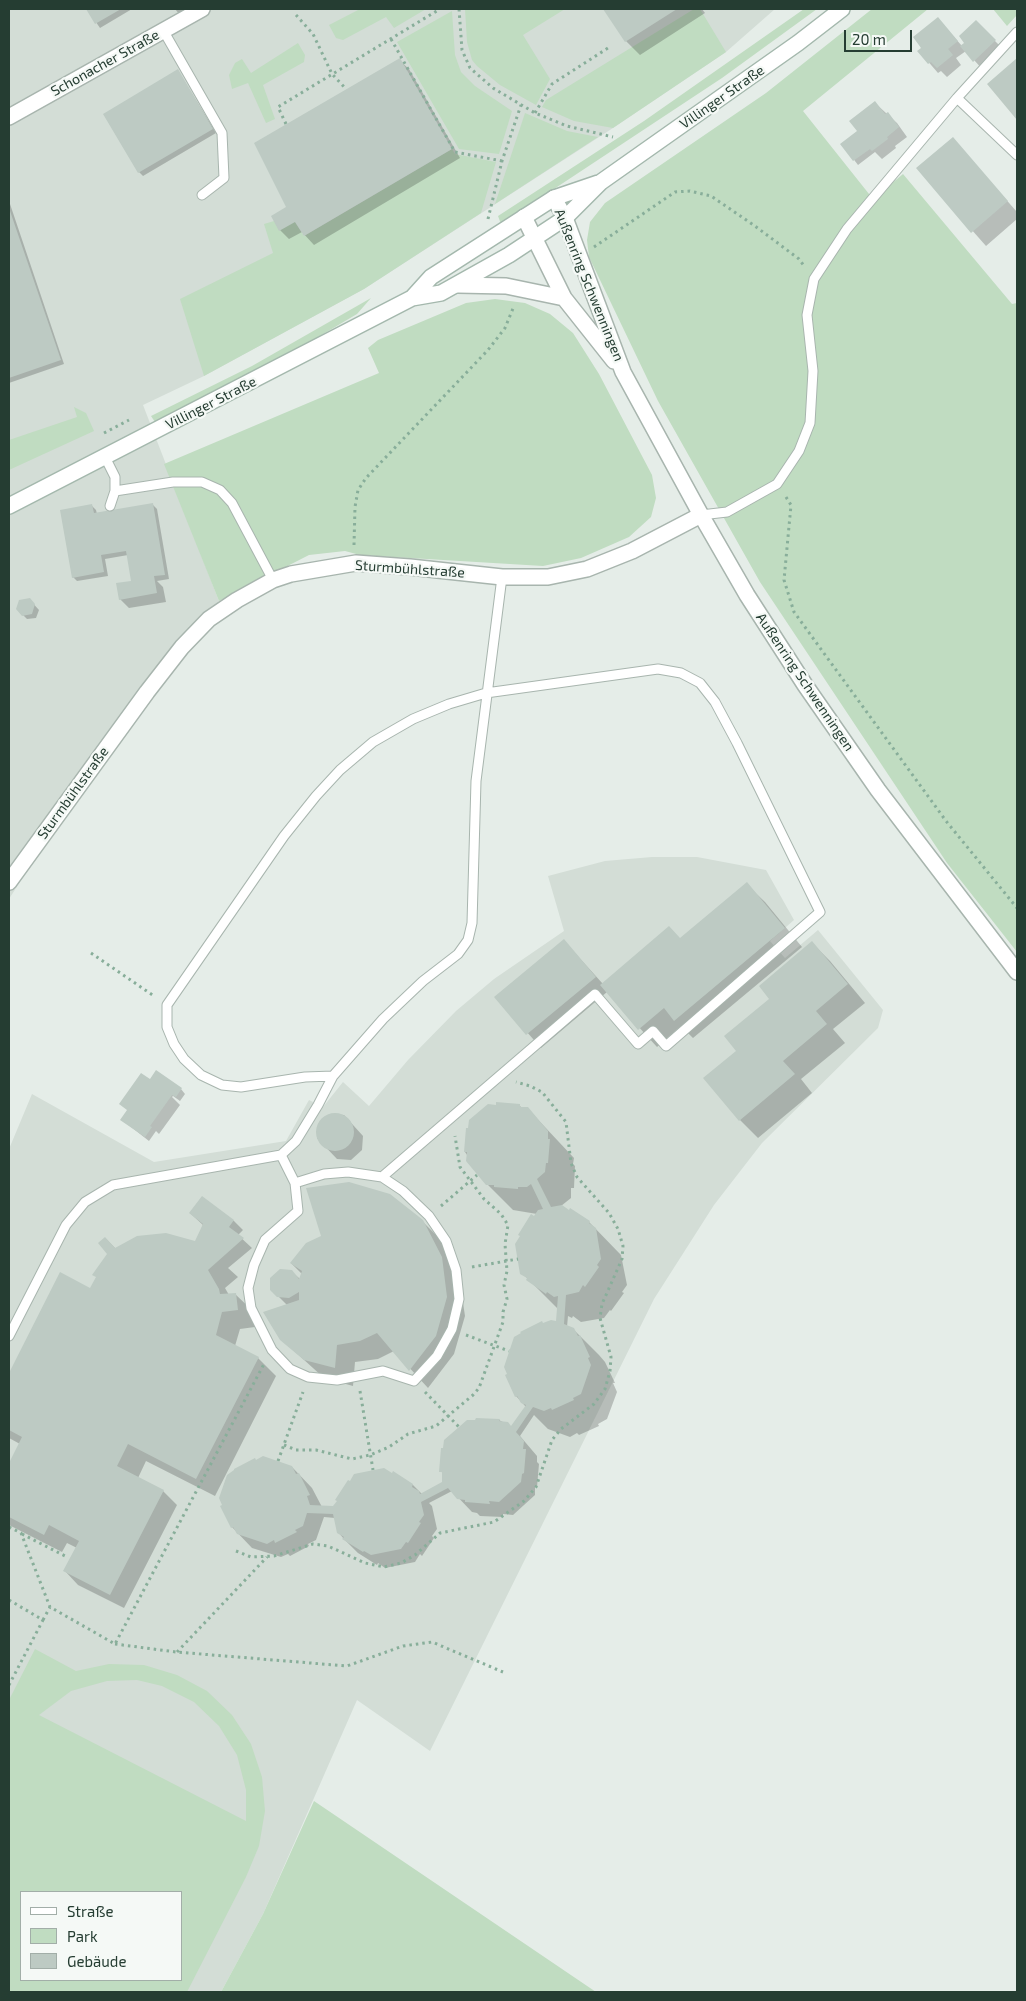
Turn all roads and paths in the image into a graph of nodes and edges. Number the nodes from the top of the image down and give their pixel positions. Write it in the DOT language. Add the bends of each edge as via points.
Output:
graph roads {
  1 [pos="202,9"];
  2 [pos="440,9"];
  3 [pos="459,9"];
  4 [pos="842,9"];
  5 [pos="296,15"];
  6 [pos="163,30"];
  7 [pos="1017,32"];
  8 [pos="391,39"];
  9 [pos="608,48"];
  10 [pos="332,74"];
  11 [pos="346,89"];
  12 [pos="957,98"];
  13 [pos="521,105"];
  14 [pos="535,113"];
  15 [pos="9,117"];
  16 [pos="286,124"];
  17 [pos="613,137"];
  18 [pos="1017,155"];
  19 [pos="502,161"];
  20 [pos="601,182"];
  21 [pos="202,195"];
  22 [pos="554,198"];
  23 [pos="524,217"];
  24 [pos="487,218"];
  25 [pos="565,218"];
  26 [pos="536,238"];
  27 [pos="588,252"];
  28 [pos="814,279"];
  29 [pos="458,285"];
  30 [pos="412,298"];
  31 [pos="564,298"];
  32 [pos="514,305"];
  33 [pos="623,372"];
  34 [pos="105,458"];
  35 [pos="777,484"];
  36 [pos="115,491"];
  37 [pos="9,506"];
  38 [pos="110,506"];
  39 [pos="701,515"];
  40 [pos="356,563"];
  41 [pos="502,577"];
  42 [pos="273,580"];
  43 [pos="486,693"];
  44 [pos="9,882"];
  45 [pos="1017,908"];
  46 [pos="91,953"];
  47 [pos="1017,972"];
  48 [pos="167,1005"];
  49 [pos="333,1076"];
  50 [pos="492,1082"];
  51 [pos="281,1155"];
  52 [pos="477,1175"];
  53 [pos="382,1177"];
  54 [pos="295,1183"];
  55 [pos="429,1216"];
  56 [pos="518,1259"];
  57 [pos="456,1270"];
  58 [pos="452,1329"];
  59 [pos="9,1336"];
  60 [pos="272,1350"];
  61 [pos="509,1351"];
  62 [pos="358,1376"];
  63 [pos="308,1377"];
  64 [pos="414,1381"];
  65 [pos="459,1427"];
  66 [pos="278,1461"];
  67 [pos="373,1470"];
  68 [pos="9,1527"];
  69 [pos="21,1533"];
  70 [pos="236,1551"];
  71 [pos="267,1556"];
  72 [pos="68,1557"];
  73 [pos="9,1600"];
  74 [pos="50,1607"];
  75 [pos="43,1620"];
  76 [pos="115,1644"];
  77 [pos="176,1652"];
  78 [pos="503,1672"];
  79 [pos="9,1685"];
  1 -- 6 [label="street, Schonacher Straße"];
  2 -- 8 [label="path"];
  3 -- 13 [label="path" via="462,50 470,68 493,88"];
  4 -- 20 [label="street, Villinger Straße"];
  5 -- 10 [label="path" via="312,34"];
  6 -- 15 [label="street, Schonacher Straße"];
  6 -- 21 [label="lane" via="222,133 224,178"];
  7 -- 12 [label="lane"];
  8 -- 10 [label="path"];
  8 -- 19 [label="path" via="455,152"];
  9 -- 14 [label="path" via="552,84"];
  10 -- 11 [label="path"];
  10 -- 16 [label="path" via="278,107"];
  12 -- 18 [label="lane"];
  12 -- 28 [label="lane" via="846,229"];
  13 -- 14 [label="path"];
  13 -- 19 [label="path"];
  14 -- 17 [label="path" via="567,126"];
  19 -- 24 [label="path"];
  20 -- 22 [label="street, Villinger Straße"];
  20 -- 25 [label="street, Villinger Straße"];
  22 -- 23 [label="street, Villinger Straße"];
  22 -- 25 [label="street, Außenring Schwenningen"];
  23 -- 26 [label="street, Außenring Schwenningen"];
  23 -- 30 [label="street, Villinger Straße" via="431,277"];
  25 -- 26 [label="street, Villinger Straße"];
  25 -- 33 [label="street, Außenring Schwenningen"];
  26 -- 29 [label="street, Villinger Straße"];
  26 -- 31 [label="street, Außenring Schwenningen"];
  27 -- 28 [label="path" via="675,192 690,191 711,196 756,226 799,260"];
  28 -- 35 [label="lane" via="807,314 813,371 810,423 799,451"];
  29 -- 30 [label="street, Villinger Straße" via="441,293"];
  29 -- 31 [label="street" via="506,286"];
  30 -- 34 [label="street, Villinger Straße"];
  31 -- 33 [label="street, Außenring Schwenningen"];
  32 -- 40 [label="path" via="505,328 488,350 358,490 354,524"];
  33 -- 39 [label="street, Außenring Schwenningen"];
  34 -- 36 [label="lane" via="115,477"];
  34 -- 37 [label="street, Villinger Straße"];
  35 -- 39 [label="lane" via="727,512"];
  35 -- 45 [label="path" via="791,505 784,580 794,612 946,820"];
  36 -- 38 [label="lane"];
  36 -- 42 [label="lane" via="173,482 202,482 220,490 232,503"];
  39 -- 41 [label="street, Sturmbühlstraße" via="632,551 586,568 548,577"];
  39 -- 47 [label="street, Außenring Schwenningen" via="805,685 884,797"];
  40 -- 41 [label="street, Sturmbühlstraße"];
  40 -- 42 [label="street, Sturmbühlstraße"];
  41 -- 43 [label="lane"];
  42 -- 44 [label="street, Sturmbühlstraße" via="209,619 182,647"];
  43 -- 48 [label="lane" via="413,719 373,742 340,770 284,836"];
  43 -- 49 [label="lane" via="476,781 472,923 468,940 458,954 423,981 383,1019"];
  43 -- 50 [label="lane" via="658,669 682,673 700,683 715,702 737,743 820,912 666,1046 653,1031 638,1044 595,994"];
  46 -- 48 [label="path"];
  48 -- 49 [label="lane" via="167,1027 179,1052 200,1075 222,1085 241,1087"];
  49 -- 51 [label="lane" via="296,1141"];
  50 -- 53 [label="lane"];
  50 -- 71 [label="path" via="518,1082 530,1086 542,1092 555,1106 566,1122 571,1163 577,1177 618,1229 623,1246 622,1259 602,1304 600,1318 611,1358 605,1389 594,1404 552,1440 536,1487 524,1501 494,1522 440,1533 415,1556 384,1567 365,1563 328,1546 313,1544"];
  51 -- 54 [label="lane"];
  51 -- 59 [label="lane" via="113,1185 85,1202 66,1224"];
  52 -- 55 [label="path"];
  53 -- 54 [label="lane" via="348,1172 324,1174"];
  53 -- 55 [label="lane" via="403,1191"];
  54 -- 60 [label="lane" via="298,1211 265,1240 248,1288 251,1308"];
  55 -- 57 [label="lane" via="446,1241"];
  56 -- 57 [label="path"];
  57 -- 58 [label="lane" via="459,1299"];
  58 -- 61 [label="path"];
  58 -- 64 [label="lane" via="437,1356"];
  60 -- 63 [label="lane" via="290,1369"];
  60 -- 76 [label="path"];
  62 -- 63 [label="lane" via="336,1380"];
  62 -- 64 [label="lane" via="383,1371"];
  62 -- 67 [label="path"];
  63 -- 66 [label="path"];
  64 -- 65 [label="path"];
  68 -- 69 [label="path"];
  69 -- 72 [label="path"];
  69 -- 74 [label="path"];
  70 -- 71 [label="path" via="251,1557"];
  71 -- 77 [label="path"];
  73 -- 75 [label="path"];
  74 -- 75 [label="path"];
  74 -- 76 [label="path"];
  75 -- 79 [label="path"];
  76 -- 77 [label="path"];
  77 -- 78 [label="path" via="347,1666 403,1646 432,1642"];
}
